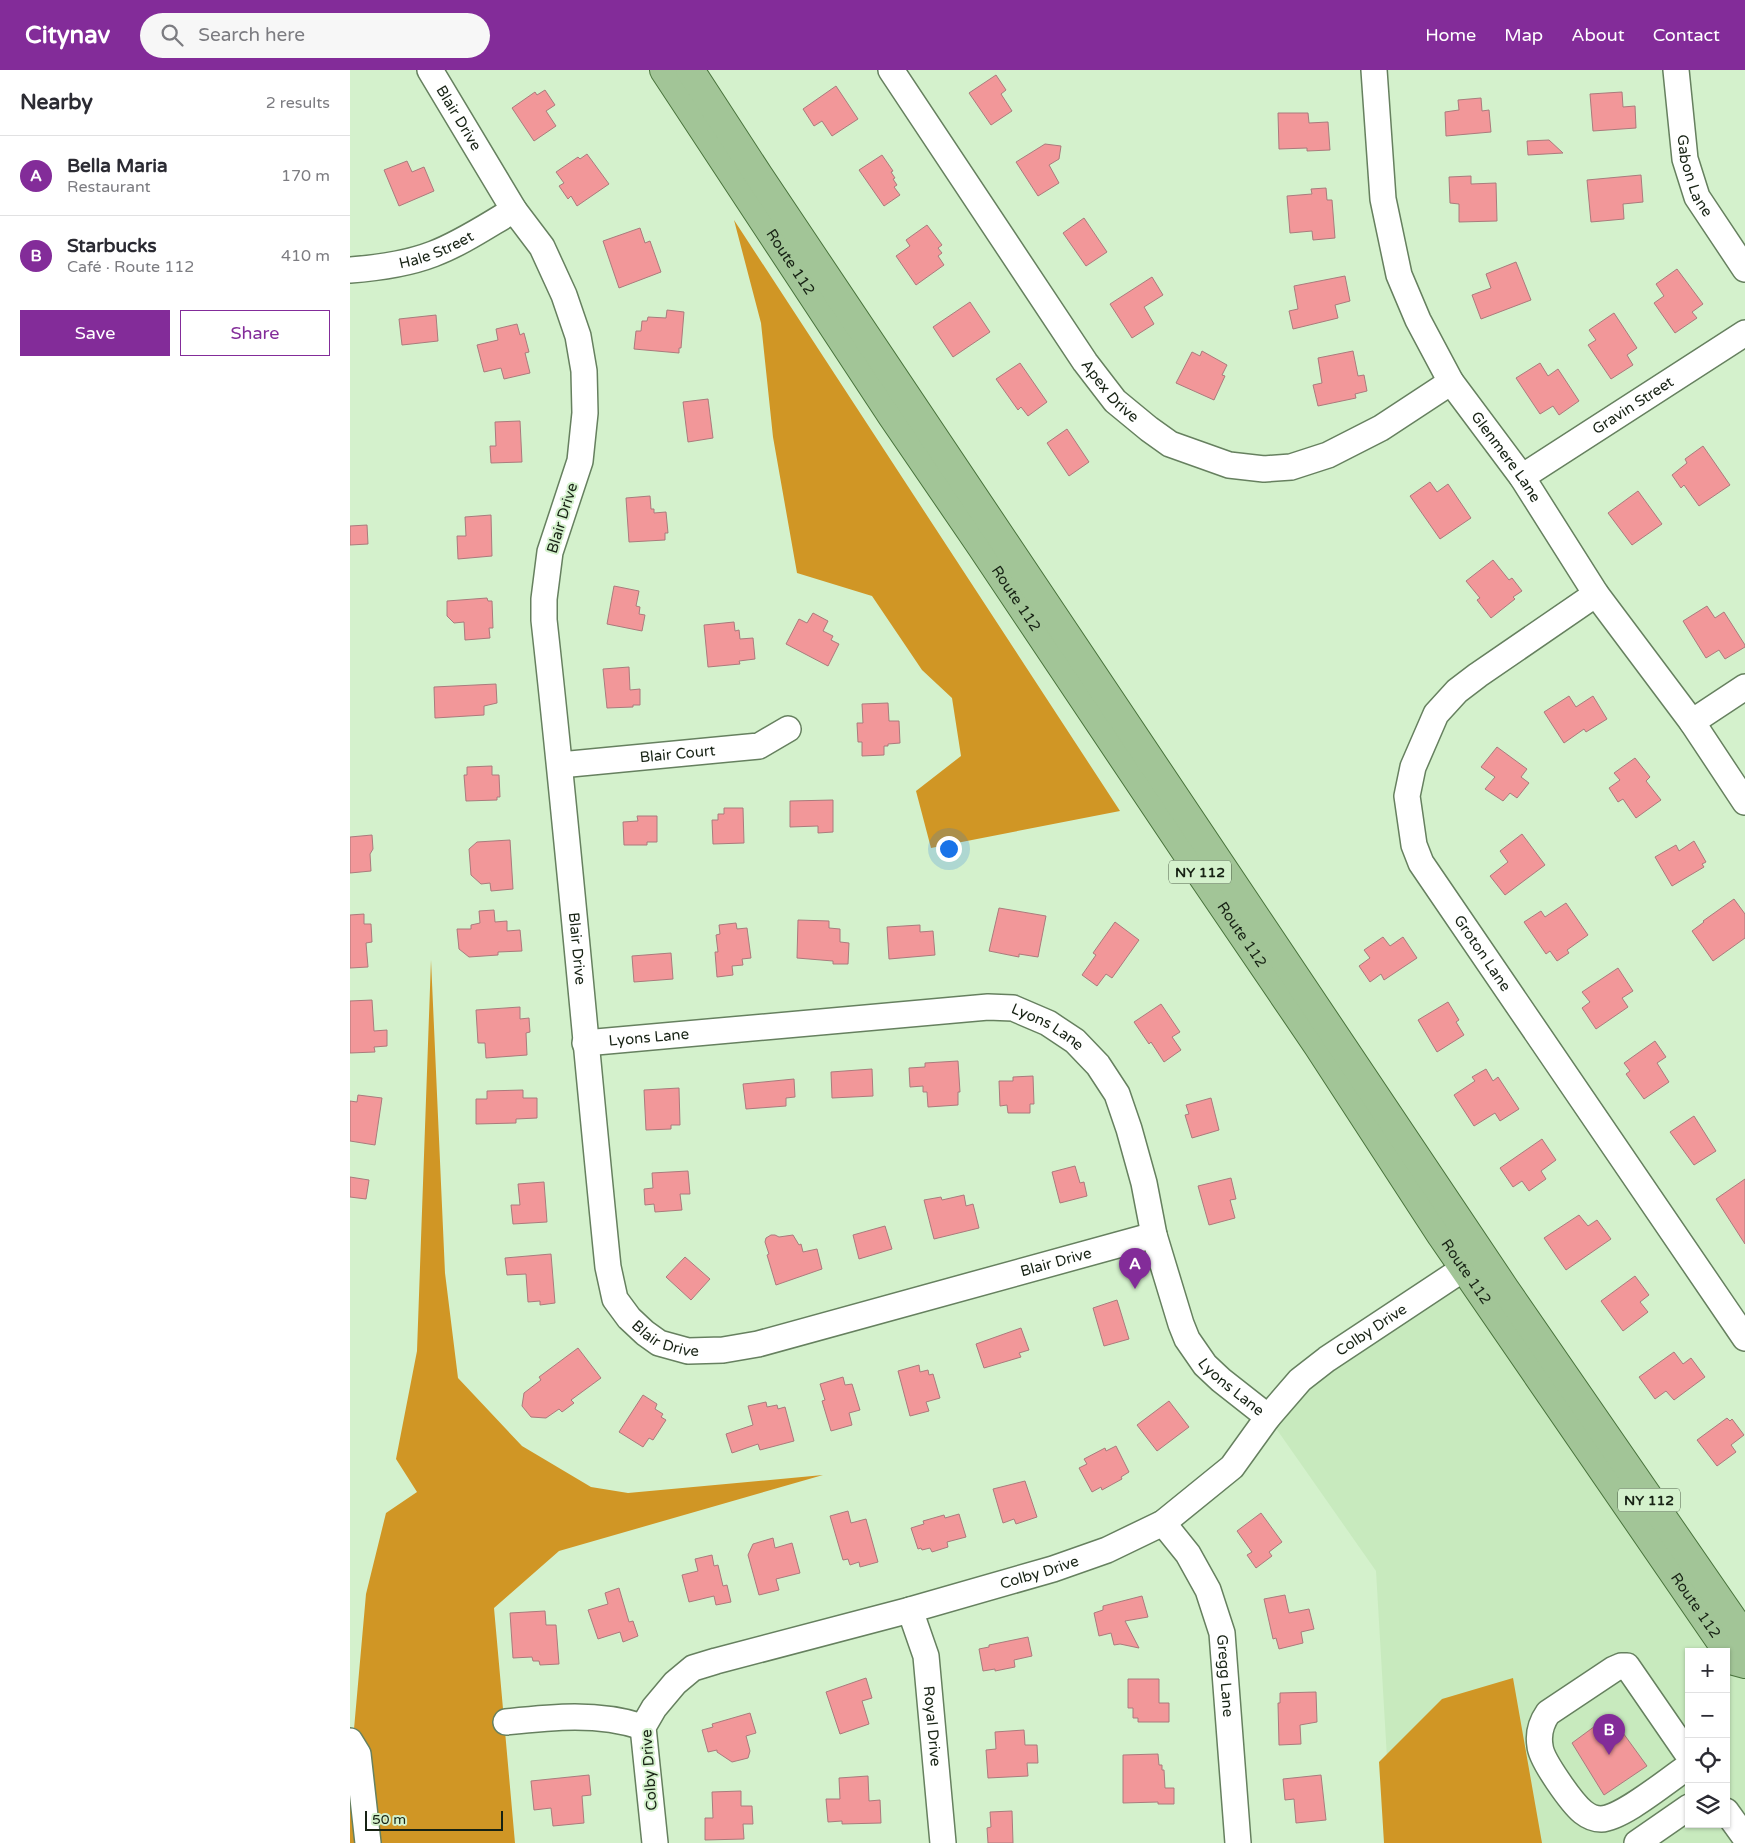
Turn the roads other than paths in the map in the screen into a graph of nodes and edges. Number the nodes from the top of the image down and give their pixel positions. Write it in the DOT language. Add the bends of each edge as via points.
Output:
graph roads {
  1 [pos="430,70"];
  2 [pos="664,70"];
  3 [pos="690,70"];
  4 [pos="1374,70"];
  5 [pos="1676,70"];
  6 [pos="896,72"];
  7 [pos="514,210"];
  8 [pos="1745,269"];
  9 [pos="350,270"];
  10 [pos="1745,333"];
  11 [pos="1451,382"];
  12 [pos="1522,476"];
  13 [pos="1596,594"];
  14 [pos="1745,686"];
  15 [pos="1692,722"];
  16 [pos="788,729"];
  17 [pos="560,764"];
  18 [pos="1745,802"];
  19 [pos="585,1043"];
  20 [pos="1154,1235"];
  21 [pos="1474,1262"];
  22 [pos="1745,1338"];
  23 [pos="1268,1418"];
  24 [pos="1163,1523"];
  25 [pos="910,1610"];
  26 [pos="1745,1646"];
  27 [pos="1745,1664"];
  28 [pos="506,1722"];
  29 [pos="643,1727"];
  30 [pos="350,1741"];
  31 [pos="1685,1750"];
  32 [pos="1685,1769"];
  33 [pos="1685,1810"];
  34 [pos="1730,1819"];
  35 [pos="1740,1838"];
  36 [pos="368,1843"];
  37 [pos="655,1843"];
  38 [pos="943,1843"];
  39 [pos="1238,1843"];
  40 [pos="1637,1843"];
  1 -- 7 [label="street, Blair Drive"];
  2 -- 21 [label="main road, Route 112 / NY 112" via="886,408 1318,1046 1441,1235"];
  3 -- 21 [label="main road, Route 112 / NY 112"];
  4 -- 11 [label="street, Glenmere Lane" via="1382,199 1398,275"];
  5 -- 8 [label="street, Gabon Lane" via="1685,159 1698,197"];
  6 -- 11 [label="street, Apex Drive" via="1085,362 1115,401 1170,444 1229,465 1264,469 1290,467 1328,454 1381,428"];
  7 -- 9 [label="street, Hale Street" via="433,254 394,265"];
  7 -- 17 [label="street, Blair Drive" via="542,247 564,295 578,336 584,370 585,413 580,461 550,552 544,599"];
  10 -- 12 [label="street, Gravin Street"];
  11 -- 12 [label="street, Glenmere Lane"];
  12 -- 13 [label="street, Glenmere Lane"];
  13 -- 15 [label="street, Glenmere Lane"];
  13 -- 22 [label="street, Groton Lane" via="1478,675 1457,691 1436,714 1413,767 1407,796 1414,845 1422,864"];
  14 -- 15 [label="street"];
  15 -- 18 [label="street, Glenmere Lane"];
  16 -- 17 [label="street, Blair Court" via="759,746"];
  17 -- 19 [label="street, Blair Drive"];
  19 -- 20 [label="street, Lyons Lane" via="944,1010 1013,1008 1048,1023 1075,1041 1098,1065 1117,1094 1144,1183"];
  19 -- 20 [label="street, Blair Drive" via="608,1267 615,1299 629,1318 659,1343 688,1350 723,1350 758,1344"];
  20 -- 23 [label="street, Lyons Lane" via="1181,1324 1195,1352 1220,1380"];
  21 -- 23 [label="street, Colby Drive" via="1327,1359 1300,1380"];
  21 -- 26 [label="main road, Route 112 / NY 112" via="1593,1419 1743,1634"];
  21 -- 27 [label="main road, Route 112 / NY 112" via="1734,1662"];
  23 -- 24 [label="street, Colby Drive" via="1232,1467"];
  24 -- 25 [label="street, Colby Drive" via="1107,1550 1054,1569"];
  24 -- 39 [label="street, Gregg Lane" via="1188,1554 1208,1590 1222,1633"];
  25 -- 29 [label="street, Colby Drive" via="693,1668 675,1682"];
  25 -- 38 [label="street, Royal Drive" via="926,1656"];
  28 -- 29 [label="street" via="562,1716 624,1721"];
  29 -- 37 [label="street, Colby Drive"];
  30 -- 36 [label="street" via="358,1754"];
  31 -- 32 [label="street" via="1628,1666 1614,1669 1548,1713 1539,1732 1541,1753 1576,1806 1594,1818 1621,1812"];
  33 -- 40 [label="street"];
  34 -- 35 [label="street"];
}
